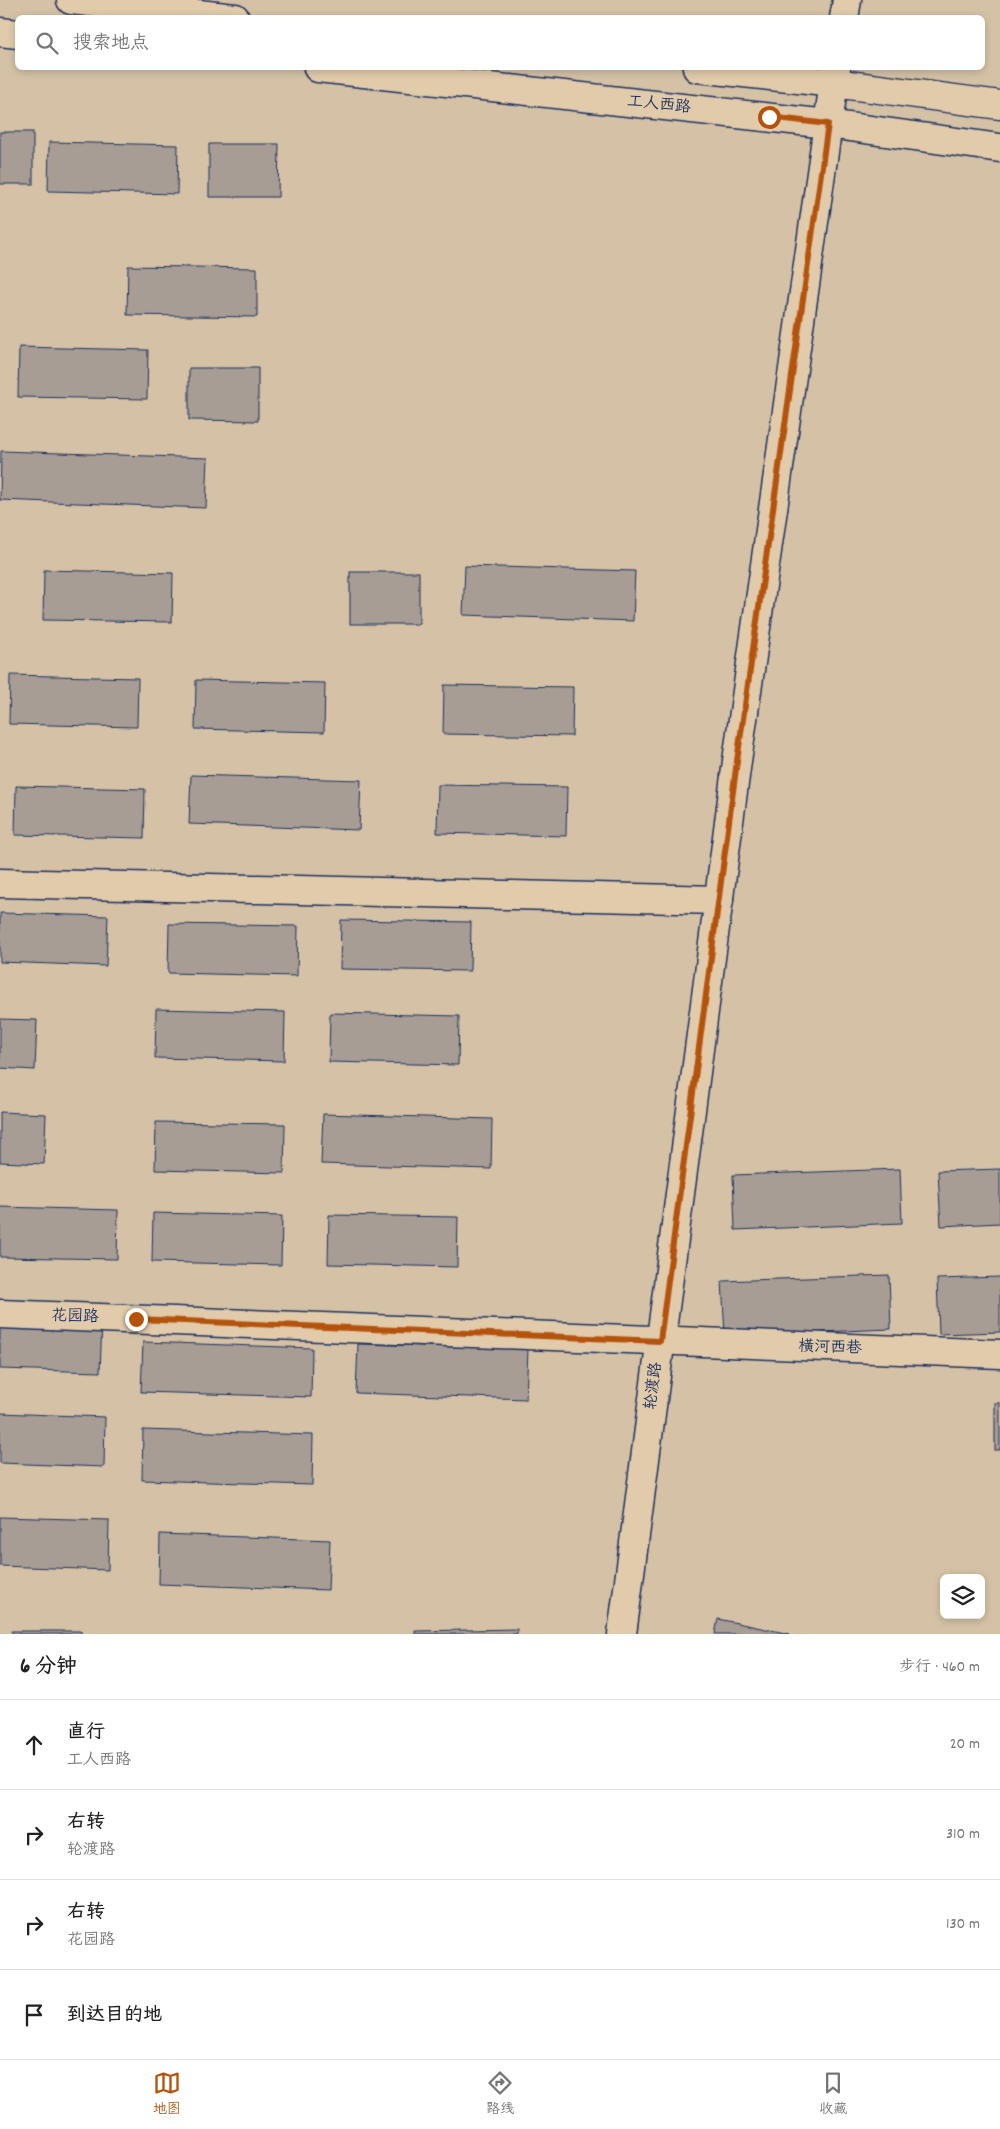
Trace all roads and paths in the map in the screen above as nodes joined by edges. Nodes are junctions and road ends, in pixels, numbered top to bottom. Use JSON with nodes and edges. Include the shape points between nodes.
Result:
{"nodes":[{"id":1,"x":71,"y":0,"type":"edge"},
{"id":2,"x":847,"y":0,"type":"edge"},
{"id":3,"x":208,"y":15,"type":"edge"},
{"id":4,"x":844,"y":15,"type":"edge"},
{"id":5,"x":0,"y":32,"type":"edge"},
{"id":6,"x":15,"y":34,"type":"edge"},
{"id":7,"x":336,"y":70,"type":"edge"},
{"id":8,"x":736,"y":70,"type":"edge"},
{"id":9,"x":835,"y":75,"type":"edge"},
{"id":10,"x":1000,"y":105,"type":"edge"},
{"id":11,"x":828,"y":124,"type":"junction"},
{"id":12,"x":1000,"y":148,"type":"edge"},
{"id":13,"x":0,"y":883,"type":"edge"},
{"id":14,"x":719,"y":900,"type":"junction"},
{"id":15,"x":0,"y":1314,"type":"edge"},
{"id":16,"x":660,"y":1341,"type":"junction"},
{"id":17,"x":1000,"y":1354,"type":"edge"},
{"id":18,"x":622,"y":1634,"type":"edge"}],
"edges":[{"from":1,"to":3,"type":"main road"},
{"from":2,"to":4,"type":"main road"},
{"from":5,"to":6,"type":"main road"},
{"from":7,"to":11,"type":"main road","name":"工人西路"},
{"from":8,"to":9,"type":"main road"},
{"from":9,"to":10,"type":"main road"},
{"from":9,"to":11,"type":"main road","name":"轮渡路"},
{"from":11,"to":12,"type":"main road","name":"工人西路"},
{"from":11,"to":14,"type":"main road","name":"轮渡路"},
{"from":13,"to":14,"type":"main road"},
{"from":14,"to":16,"type":"main road","name":"轮渡路"},
{"from":15,"to":16,"type":"main road","name":"花园路"},
{"from":16,"to":17,"type":"main road","name":"横河西巷"},
{"from":16,"to":18,"type":"main road","name":"轮渡路"}]}
